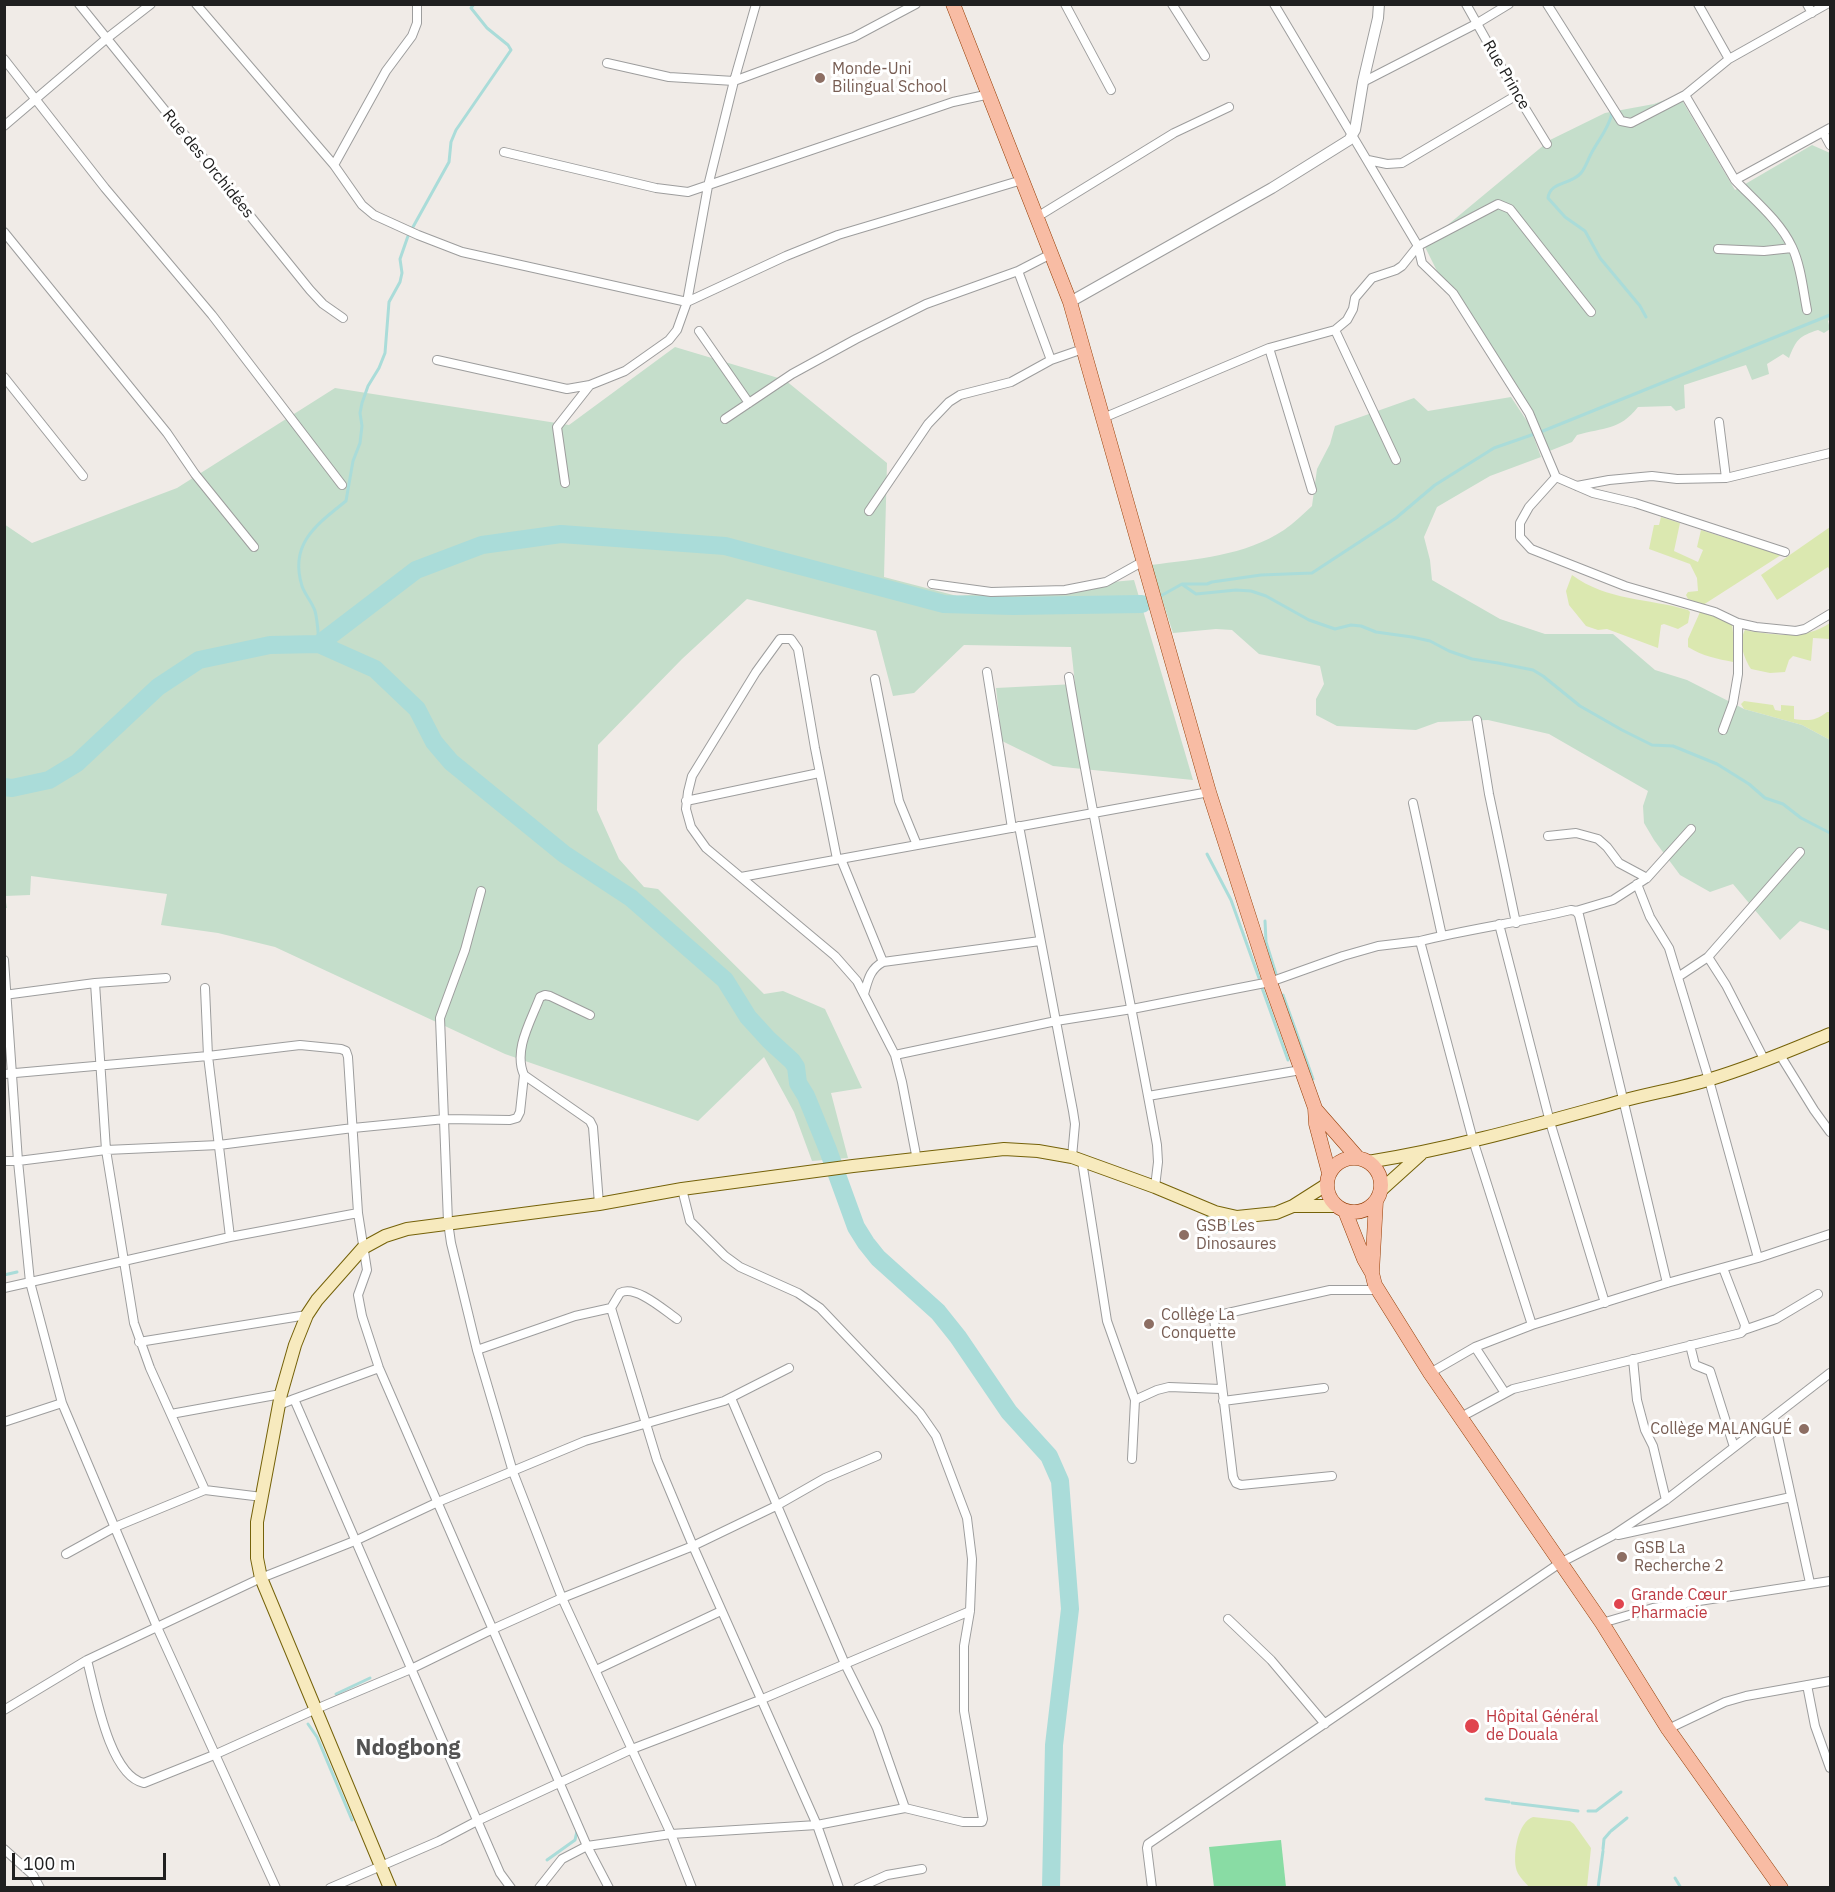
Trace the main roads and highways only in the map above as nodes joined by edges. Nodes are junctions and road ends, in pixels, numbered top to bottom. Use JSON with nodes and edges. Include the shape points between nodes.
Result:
{"nodes":[{"id":1,"x":953,"y":4,"type":"edge"},
{"id":2,"x":1830,"y":1034,"type":"edge"},
{"id":3,"x":1315,"y":1108,"type":"junction"},
{"id":4,"x":1422,"y":1153,"type":"junction"},
{"id":5,"x":1363,"y":1160,"type":"junction"},
{"id":6,"x":1328,"y":1179,"type":"junction"},
{"id":7,"x":1378,"y":1196,"type":"junction"},
{"id":8,"x":1293,"y":1206,"type":"junction"},
{"id":9,"x":1341,"y":1208,"type":"junction"},
{"id":10,"x":1372,"y":1273,"type":"junction"},
{"id":11,"x":390,"y":1887,"type":"edge"},
{"id":12,"x":1781,"y":1887,"type":"edge"}],
"edges":[{"from":1,"to":3,"type":"main road","via":[[1070,302],[1209,792]]},
{"from":2,"to":4,"type":"main road","via":[[1709,1080]]},
{"from":3,"to":5,"type":"main road"},
{"from":3,"to":6,"type":"main road"},
{"from":4,"to":5,"type":"main road"},
{"from":4,"to":7,"type":"main road"},
{"from":5,"to":6,"type":"main road","via":[[1346,1159],[1336,1164]]},
{"from":5,"to":7,"type":"main road","via":[[1381,1180]]},
{"from":6,"to":8,"type":"main road"},
{"from":6,"to":9,"type":"main road","via":[[1329,1196]]},
{"from":7,"to":9,"type":"main road","via":[[1367,1208],[1356,1212]]},
{"from":7,"to":10,"type":"main road"},
{"from":8,"to":9,"type":"main road"},
{"from":8,"to":11,"type":"main road","via":[[1266,1215],[1237,1217],[1077,1159],[1021,1149],[853,1166],[448,1222],[407,1229],[363,1248],[317,1300],[295,1345],[280,1400],[256,1540],[261,1578]]},
{"from":9,"to":10,"type":"main road"},
{"from":10,"to":12,"type":"main road","via":[[1378,1290],[1431,1373],[1602,1623],[1668,1729]]}]}
